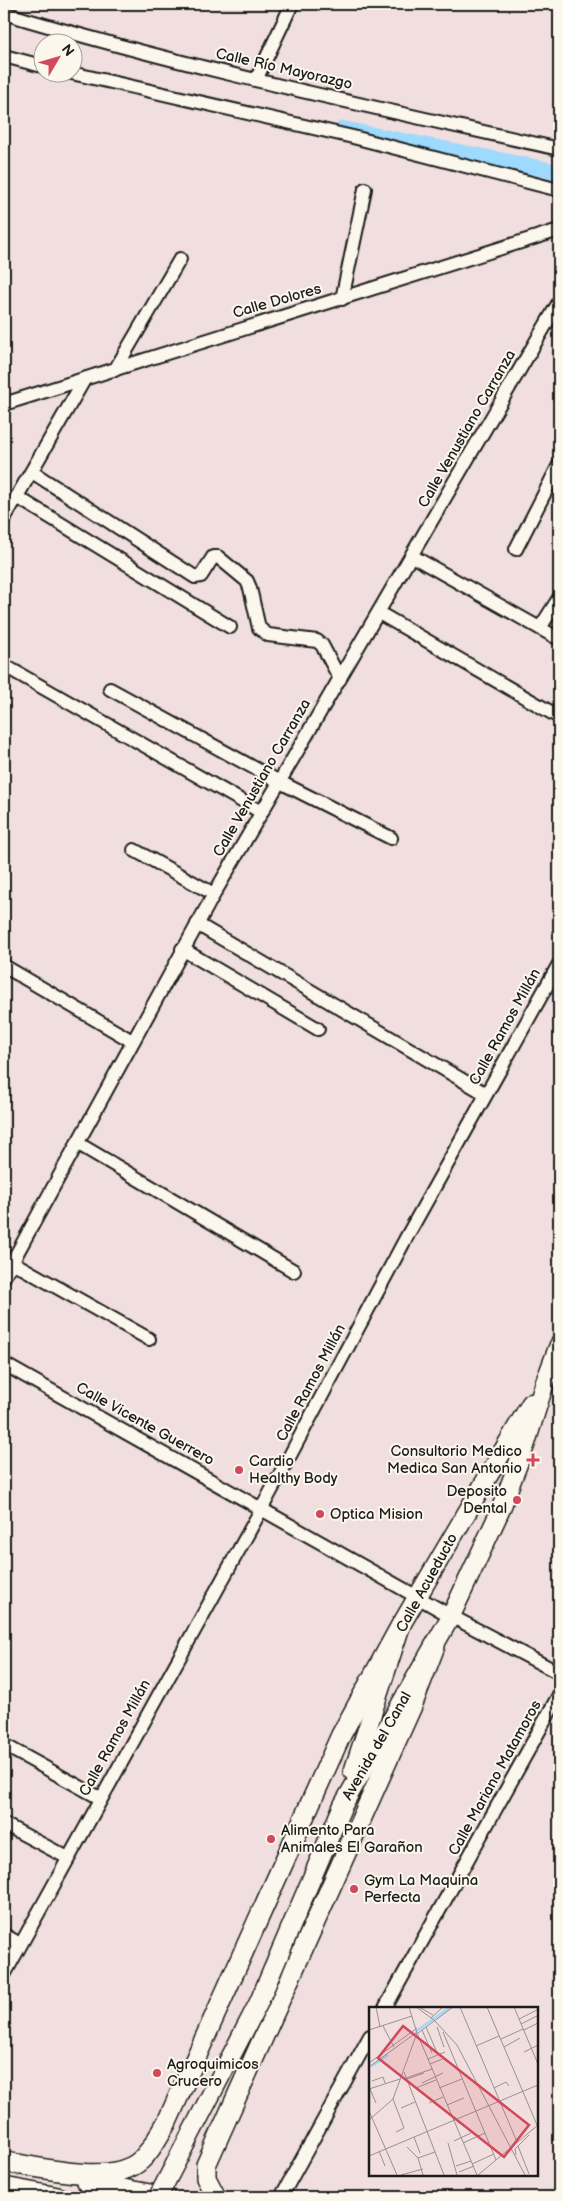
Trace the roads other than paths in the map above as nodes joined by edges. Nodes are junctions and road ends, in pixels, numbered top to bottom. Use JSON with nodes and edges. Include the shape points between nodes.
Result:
{"nodes":[{"id":1,"x":292,"y":4,"type":"edge"},
{"id":2,"x":4,"y":13,"type":"edge"},
{"id":3,"x":4,"y":56,"type":"edge"},
{"id":4,"x":32,"y":63,"type":"edge"},
{"id":5,"x":82,"y":75,"type":"edge"},
{"id":6,"x":256,"y":80,"type":"junction"},
{"id":7,"x":559,"y":149,"type":"edge"},
{"id":8,"x":365,"y":189,"type":"dead end"},
{"id":9,"x":559,"y":190,"type":"edge"},
{"id":10,"x":559,"y":230,"type":"edge"},
{"id":11,"x":180,"y":259,"type":"dead end"},
{"id":12,"x":342,"y":299,"type":"junction"},
{"id":13,"x":559,"y":302,"type":"edge"},
{"id":14,"x":115,"y":370,"type":"junction"},
{"id":15,"x":84,"y":380,"type":"junction"},
{"id":16,"x":4,"y":404,"type":"edge"},
{"id":17,"x":559,"y":465,"type":"edge"},
{"id":18,"x":32,"y":472,"type":"junction"},
{"id":19,"x":18,"y":497,"type":"junction"},
{"id":20,"x":4,"y":520,"type":"edge"},
{"id":21,"x":516,"y":548,"type":"dead end"},
{"id":22,"x":412,"y":556,"type":"junction"},
{"id":23,"x":559,"y":598,"type":"edge"},
{"id":24,"x":380,"y":613,"type":"junction"},
{"id":25,"x":230,"y":627,"type":"dead end"},
{"id":26,"x":540,"y":628,"type":"junction"},
{"id":27,"x":559,"y":639,"type":"edge"},
{"id":28,"x":5,"y":666,"type":"edge"},
{"id":29,"x":340,"y":679,"type":"junction"},
{"id":30,"x":110,"y":689,"type":"dead end"},
{"id":31,"x":559,"y":717,"type":"edge"},
{"id":32,"x":278,"y":781,"type":"junction"},
{"id":33,"x":261,"y":812,"type":"junction"},
{"id":34,"x":390,"y":838,"type":"dead end"},
{"id":35,"x":134,"y":850,"type":"dead end"},
{"id":36,"x":214,"y":894,"type":"junction"},
{"id":37,"x":198,"y":924,"type":"junction"},
{"id":38,"x":182,"y":949,"type":"junction"},
{"id":39,"x":559,"y":964,"type":"edge"},
{"id":40,"x":4,"y":966,"type":"edge"},
{"id":41,"x":318,"y":1029,"type":"dead end"},
{"id":42,"x":132,"y":1041,"type":"junction"},
{"id":43,"x":486,"y":1094,"type":"junction"},
{"id":44,"x":77,"y":1142,"type":"junction"},
{"id":45,"x":12,"y":1262,"type":"junction"},
{"id":46,"x":294,"y":1271,"type":"dead end"},
{"id":47,"x":4,"y":1277,"type":"edge"},
{"id":48,"x":149,"y":1339,"type":"dead end"},
{"id":49,"x":559,"y":1345,"type":"edge"},
{"id":50,"x":4,"y":1364,"type":"edge"},
{"id":51,"x":545,"y":1382,"type":"junction"},
{"id":52,"x":262,"y":1508,"type":"junction"},
{"id":53,"x":418,"y":1596,"type":"junction"},
{"id":54,"x":451,"y":1616,"type":"junction"},
{"id":55,"x":401,"y":1625,"type":"junction"},
{"id":56,"x":435,"y":1646,"type":"junction"},
{"id":57,"x":559,"y":1673,"type":"edge"},
{"id":58,"x":559,"y":1695,"type":"edge"},
{"id":59,"x":4,"y":1745,"type":"edge"},
{"id":60,"x":100,"y":1798,"type":"junction"},
{"id":61,"x":344,"y":1803,"type":"junction"},
{"id":62,"x":4,"y":1824,"type":"edge"},
{"id":63,"x":68,"y":1858,"type":"junction"},
{"id":64,"x":4,"y":1936,"type":"edge"},
{"id":65,"x":20,"y":1944,"type":"junction"},
{"id":66,"x":5,"y":1970,"type":"edge"},
{"id":67,"x":387,"y":2007,"type":"edge"},
{"id":68,"x":369,"y":2038,"type":"edge"},
{"id":69,"x":4,"y":2163,"type":"edge"},
{"id":70,"x":4,"y":2186,"type":"edge"},
{"id":71,"x":50,"y":2196,"type":"edge"},
{"id":72,"x":158,"y":2197,"type":"edge"},
{"id":73,"x":166,"y":2197,"type":"edge"},
{"id":74,"x":216,"y":2197,"type":"edge"},
{"id":75,"x":281,"y":2197,"type":"edge"}],
"edges":[{"from":1,"to":6,"type":"street"},
{"from":2,"to":6,"type":"street","name":"Calle Río Mayorazgo"},
{"from":3,"to":4,"type":"street"},
{"from":5,"to":9,"type":"street","via":[[353,137]]},
{"from":6,"to":7,"type":"street","name":"Calle Río Mayorazgo"},
{"from":8,"to":12,"type":"street"},
{"from":10,"to":12,"type":"street","name":"Calle Dolores"},
{"from":11,"to":14,"type":"street"},
{"from":12,"to":14,"type":"street","name":"Calle Dolores"},
{"from":13,"to":22,"type":"street","name":"Calle Venustiano Carranza"},
{"from":14,"to":15,"type":"street","name":"Calle Dolores"},
{"from":15,"to":16,"type":"street","name":"Calle Dolores"},
{"from":15,"to":18,"type":"street"},
{"from":17,"to":21,"type":"street"},
{"from":18,"to":19,"type":"street"},
{"from":18,"to":29,"type":"street","via":[[195,577],[201,576],[213,557],[218,557],[247,581],[259,628],[268,635],[317,641]]},
{"from":19,"to":20,"type":"street"},
{"from":19,"to":25,"type":"street"},
{"from":22,"to":24,"type":"street","name":"Calle Venustiano Carranza"},
{"from":22,"to":26,"type":"street"},
{"from":23,"to":26,"type":"street"},
{"from":24,"to":29,"type":"street","name":"Calle Venustiano Carranza"},
{"from":24,"to":31,"type":"street"},
{"from":26,"to":27,"type":"street"},
{"from":28,"to":33,"type":"street"},
{"from":29,"to":32,"type":"street","name":"Calle Venustiano Carranza"},
{"from":30,"to":32,"type":"street"},
{"from":32,"to":33,"type":"street","name":"Calle Venustiano Carranza"},
{"from":32,"to":34,"type":"street"},
{"from":33,"to":36,"type":"street","name":"Calle Venustiano Carranza"},
{"from":35,"to":36,"type":"street"},
{"from":36,"to":37,"type":"street","name":"Calle Venustiano Carranza"},
{"from":37,"to":38,"type":"street","name":"Calle Venustiano Carranza"},
{"from":37,"to":43,"type":"street"},
{"from":38,"to":41,"type":"street"},
{"from":38,"to":42,"type":"street","name":"Calle Venustiano Carranza"},
{"from":39,"to":43,"type":"street","name":"Calle Ramos Millán"},
{"from":40,"to":42,"type":"street"},
{"from":42,"to":44,"type":"street","name":"Calle Venustiano Carranza"},
{"from":43,"to":52,"type":"street","name":"Calle Ramos Millán"},
{"from":44,"to":45,"type":"street","name":"Calle Venustiano Carranza"},
{"from":44,"to":46,"type":"street"},
{"from":45,"to":47,"type":"street","name":"Calle Venustiano Carranza"},
{"from":45,"to":48,"type":"street"},
{"from":49,"to":51,"type":"main road","name":"Avenida del Canal"},
{"from":50,"to":52,"type":"street","name":"Calle Vicente Guerrero"},
{"from":51,"to":53,"type":"main road","name":"Calle Acueducto"},
{"from":51,"to":54,"type":"main road","name":"Avenida del Canal","via":[[500,1512]]},
{"from":52,"to":53,"type":"street","name":"Calle Vicente Guerrero"},
{"from":52,"to":60,"type":"street","name":"Calle Ramos Millán"},
{"from":53,"to":54,"type":"street","name":"Calle Vicente Guerrero"},
{"from":53,"to":55,"type":"main road","name":"Calle Acueducto"},
{"from":54,"to":56,"type":"main road","name":"Avenida del Canal"},
{"from":54,"to":57,"type":"street","name":"Calle Vicente Guerrero"},
{"from":55,"to":61,"type":"main road","name":"Calle Acueducto"},
{"from":55,"to":69,"type":"main road","via":[[341,1735],[167,2122],[150,2151],[130,2167],[101,2175]]},
{"from":56,"to":61,"type":"main road","name":"Avenida del Canal"},
{"from":56,"to":74,"type":"main road","via":[[412,1706],[206,2165],[206,2178]]},
{"from":58,"to":67,"type":"street","name":"Calle Mariano Matamoros"},
{"from":59,"to":60,"type":"street"},
{"from":60,"to":63,"type":"street","name":"Calle Ramos Millán"},
{"from":61,"to":72,"type":"main road","name":"Avenida del Canal","bridge":true,"via":[[258,2004]]},
{"from":62,"to":63,"type":"street"},
{"from":63,"to":65,"type":"street","name":"Calle Ramos Millán"},
{"from":64,"to":65,"type":"street"},
{"from":65,"to":66,"type":"street","name":"Calle Ramos Millán"},
{"from":68,"to":75,"type":"street"},
{"from":69,"to":73,"type":"main road"},
{"from":70,"to":71,"type":"main road"}]}
